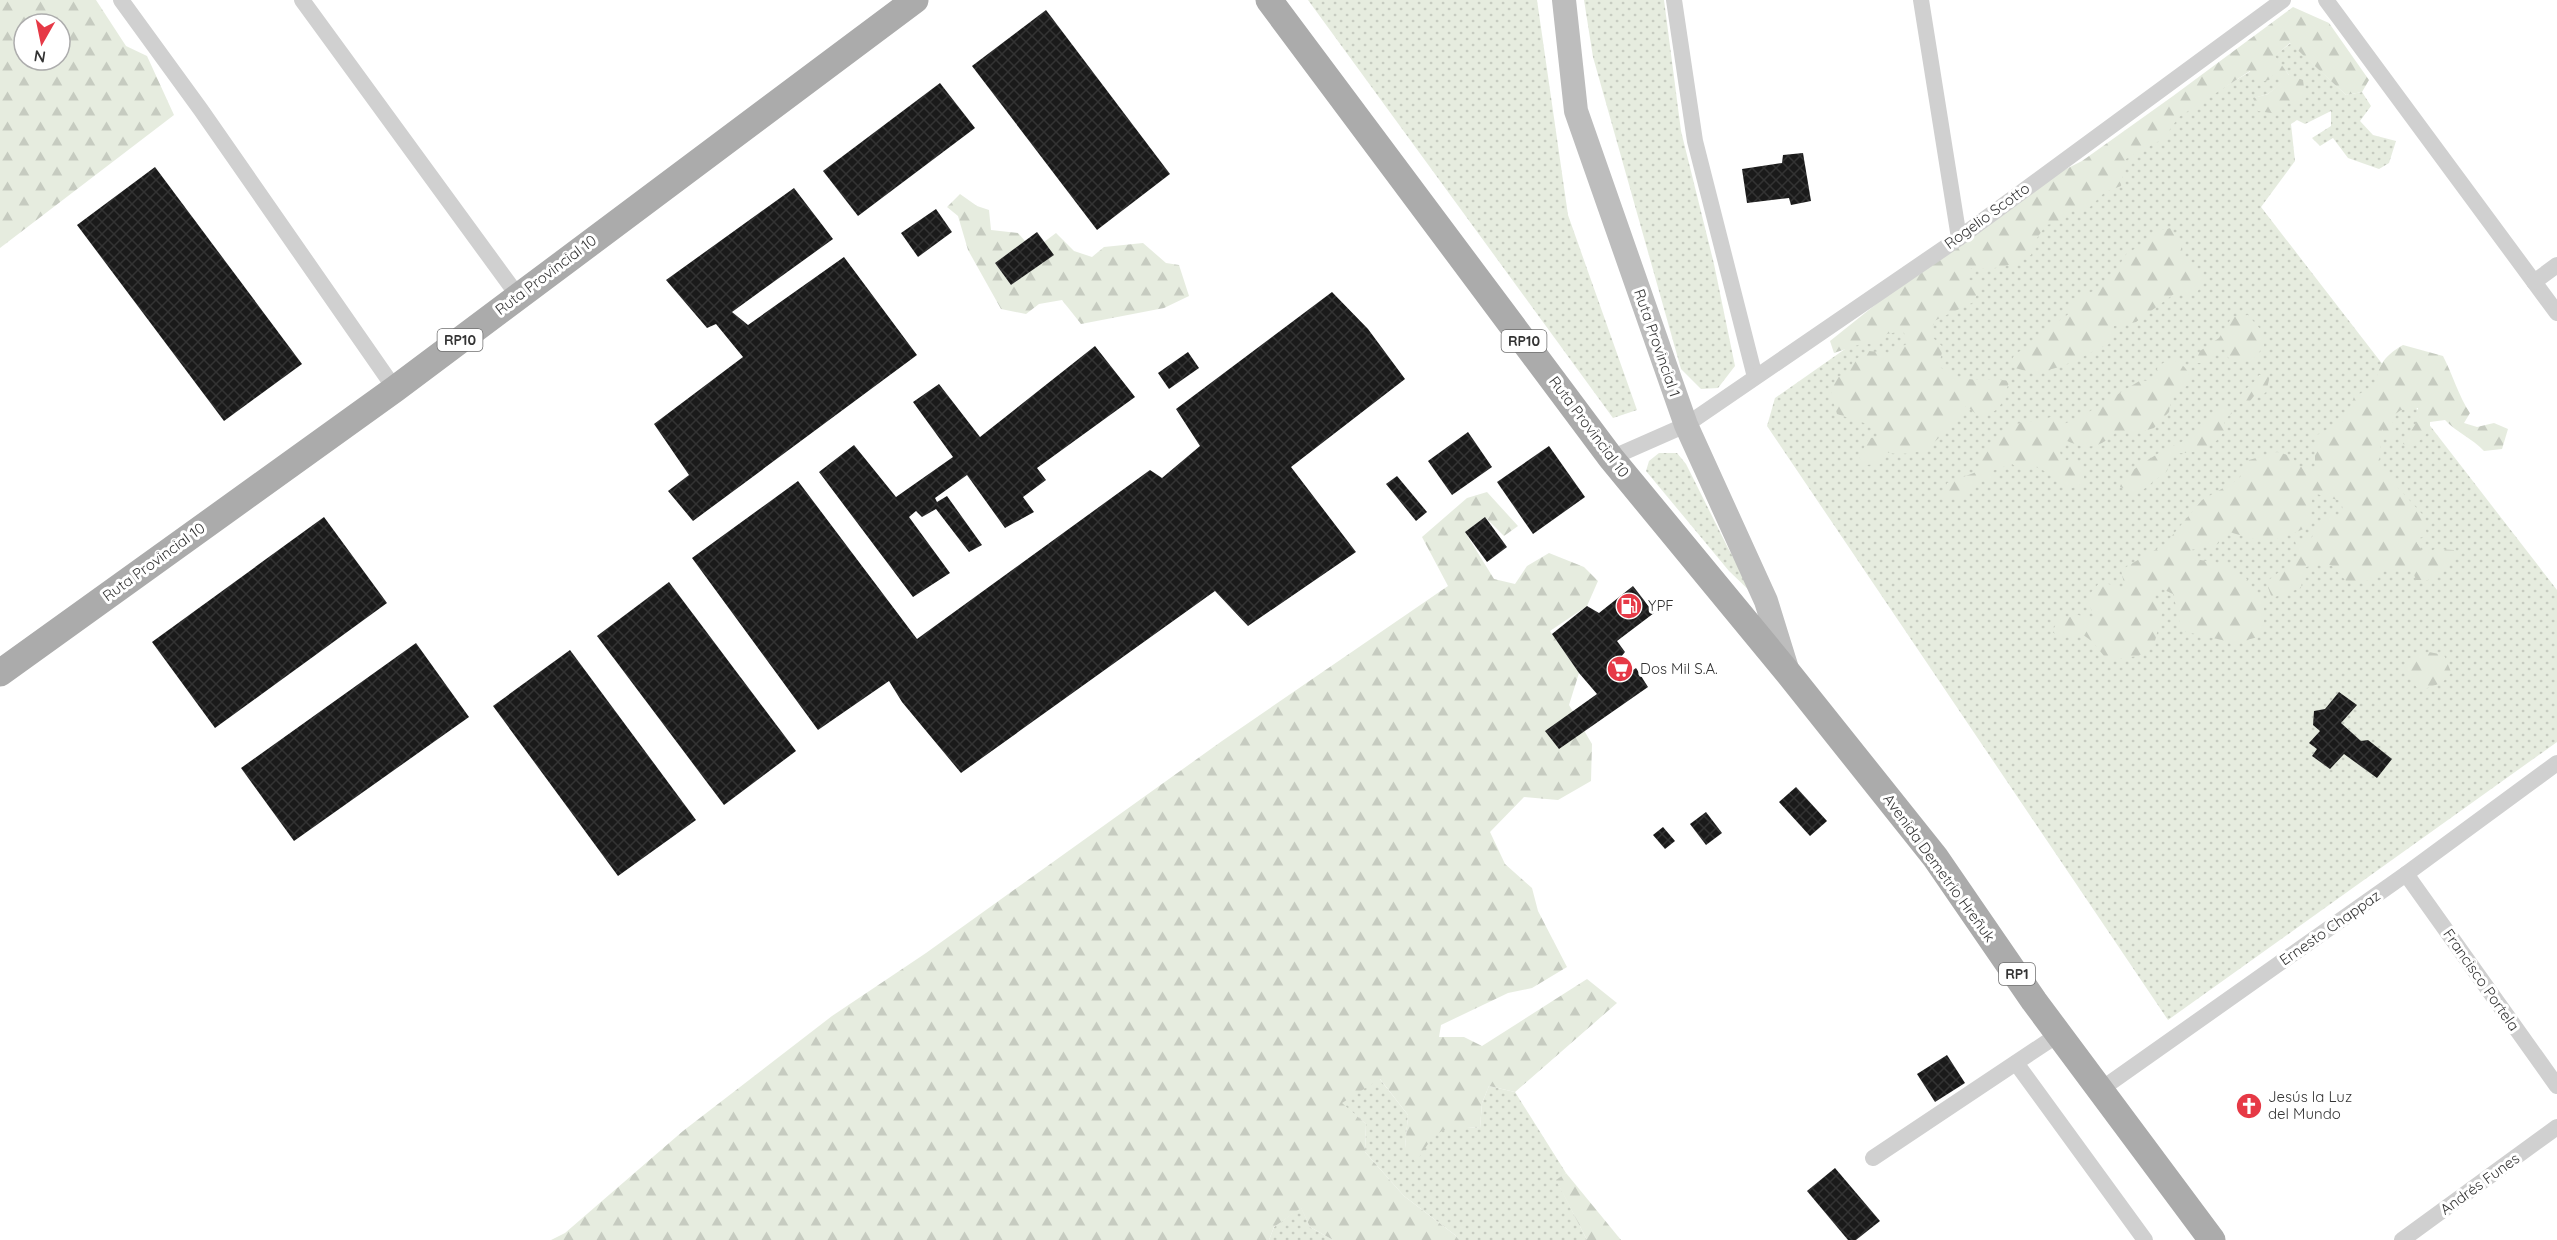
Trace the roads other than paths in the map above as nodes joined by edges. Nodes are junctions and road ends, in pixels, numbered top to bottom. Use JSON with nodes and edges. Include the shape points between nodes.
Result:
{"nodes":[{"id":1,"x":121,"y":0,"type":"edge"},
{"id":2,"x":302,"y":0,"type":"edge"},
{"id":3,"x":915,"y":0,"type":"edge"},
{"id":4,"x":1269,"y":0,"type":"edge"},
{"id":5,"x":1564,"y":0,"type":"edge"},
{"id":6,"x":1674,"y":0,"type":"edge"},
{"id":7,"x":1921,"y":0,"type":"edge"},
{"id":8,"x":2283,"y":0,"type":"edge"},
{"id":9,"x":2326,"y":0,"type":"edge"},
{"id":10,"x":1959,"y":238,"type":"junction"},
{"id":11,"x":2557,"y":265,"type":"edge"},
{"id":12,"x":2534,"y":282,"type":"junction"},
{"id":13,"x":518,"y":296,"type":"junction"},
{"id":14,"x":2557,"y":312,"type":"edge"},
{"id":15,"x":1755,"y":377,"type":"junction"},
{"id":16,"x":395,"y":389,"type":"junction"},
{"id":17,"x":1686,"y":425,"type":"junction"},
{"id":18,"x":1611,"y":458,"type":"junction"},
{"id":19,"x":0,"y":673,"type":"edge"},
{"id":20,"x":1789,"y":674,"type":"junction"},
{"id":21,"x":2557,"y":763,"type":"edge"},
{"id":22,"x":2406,"y":874,"type":"junction"},
{"id":23,"x":2059,"y":1034,"type":"junction"},
{"id":24,"x":2016,"y":1063,"type":"junction"},
{"id":25,"x":2557,"y":1086,"type":"edge"},
{"id":26,"x":2100,"y":1090,"type":"junction"},
{"id":27,"x":2557,"y":1127,"type":"edge"},
{"id":28,"x":1874,"y":1158,"type":"dead end"},
{"id":29,"x":2145,"y":1240,"type":"edge"},
{"id":30,"x":2212,"y":1240,"type":"edge"},
{"id":31,"x":2402,"y":1240,"type":"edge"}],
"edges":[{"from":1,"to":16,"type":"street"},
{"from":2,"to":13,"type":"street"},
{"from":3,"to":13,"type":"main road","name":"Ruta Provincial 10","number":"RP10"},
{"from":4,"to":18,"type":"main road","name":"Ruta Provincial 10","number":"RP10"},
{"from":5,"to":17,"type":"main road","name":"Ruta Provincial 1","number":"RP1","via":[[1576,111]]},
{"from":6,"to":15,"type":"street","via":[[1695,141]]},
{"from":7,"to":10,"type":"street"},
{"from":8,"to":10,"type":"street","name":"Rogelio Scotto"},
{"from":9,"to":12,"type":"street"},
{"from":10,"to":15,"type":"street","name":"Rogelio Scotto"},
{"from":11,"to":12,"type":"street"},
{"from":12,"to":14,"type":"street"},
{"from":13,"to":16,"type":"main road","name":"Ruta Provincial 10","number":"RP10"},
{"from":15,"to":17,"type":"street","name":"Rogelio Scotto"},
{"from":16,"to":19,"type":"main road","name":"Ruta Provincial 10","number":"RP10"},
{"from":17,"to":18,"type":"street","name":"Rogelio Scotto"},
{"from":17,"to":20,"type":"main road","name":"Ruta Provincial 1","number":"RP1","via":[[1766,601]]},
{"from":18,"to":20,"type":"main road","name":"Ruta Provincial 10","number":"RP10"},
{"from":20,"to":23,"type":"main road","name":"Avenida Demetrio Hreñuk","number":"RP1","via":[[1935,857]]},
{"from":21,"to":22,"type":"street","name":"Ernesto Chappaz"},
{"from":22,"to":25,"type":"street","name":"Francisco Portela"},
{"from":22,"to":26,"type":"street","name":"Ernesto Chappaz"},
{"from":23,"to":24,"type":"street"},
{"from":23,"to":26,"type":"main road","name":"Avenida Demetrio Hreñuk","number":"RP1"},
{"from":24,"to":28,"type":"street"},
{"from":24,"to":29,"type":"street"},
{"from":26,"to":30,"type":"main road","name":"Avenida Demetrio Hreñuk","number":"RP1"},
{"from":27,"to":31,"type":"street","name":"Andrés Funes"}]}
